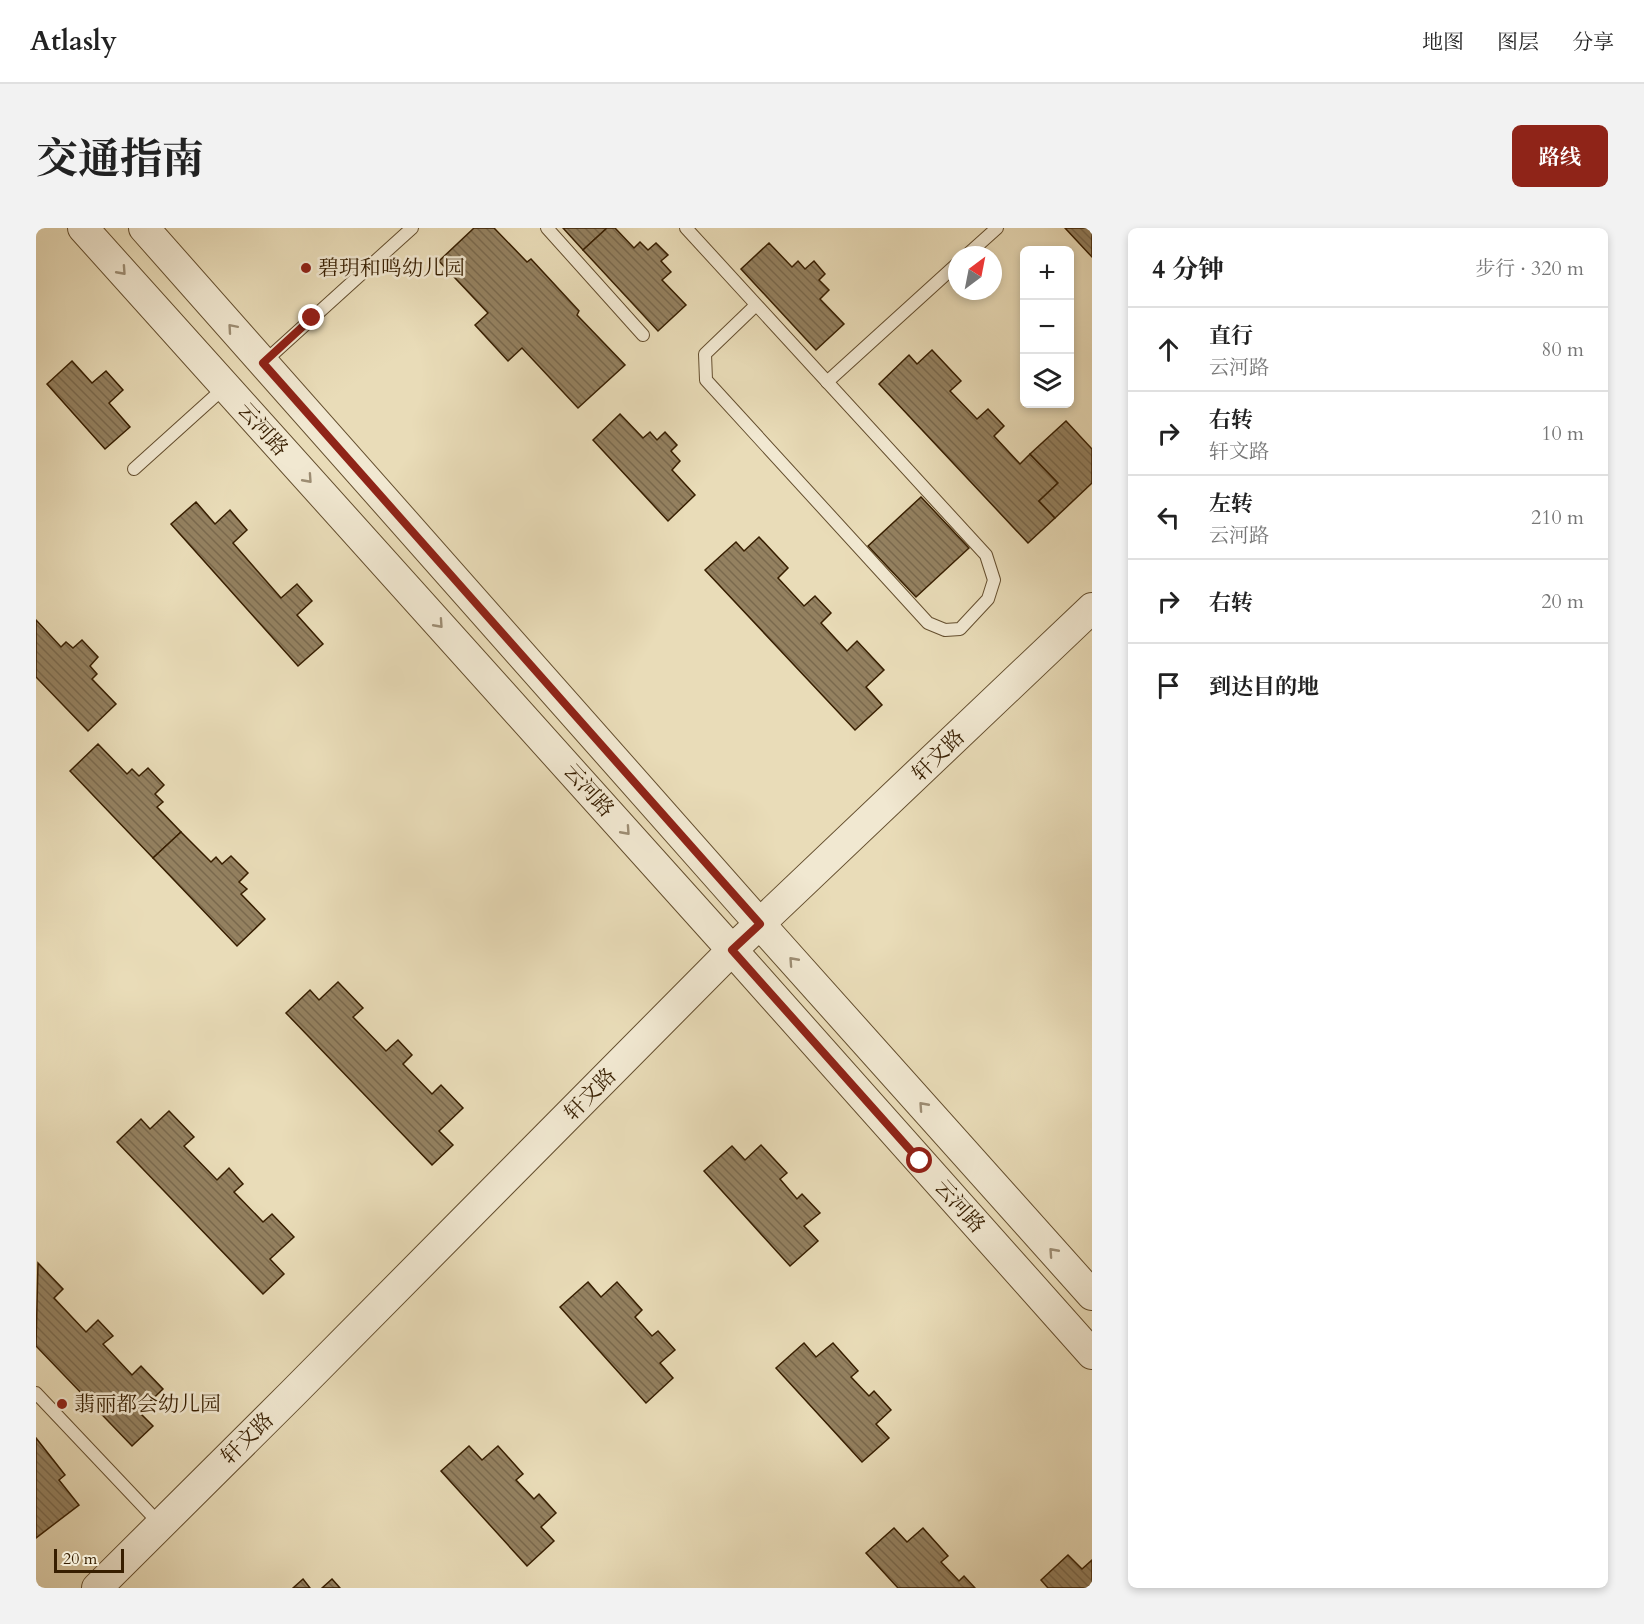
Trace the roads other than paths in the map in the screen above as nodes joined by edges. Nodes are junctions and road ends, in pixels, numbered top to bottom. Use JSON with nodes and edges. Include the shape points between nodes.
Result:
{"nodes":[{"id":1,"x":83,"y":228,"type":"edge"},
{"id":2,"x":144,"y":228,"type":"edge"},
{"id":3,"x":411,"y":228,"type":"edge"},
{"id":4,"x":547,"y":228,"type":"edge"},
{"id":5,"x":686,"y":228,"type":"edge"},
{"id":6,"x":997,"y":228,"type":"edge"},
{"id":7,"x":978,"y":246,"type":"edge"},
{"id":8,"x":948,"y":272,"type":"edge"},
{"id":9,"x":756,"y":305,"type":"junction"},
{"id":10,"x":644,"y":335,"type":"dead end"},
{"id":11,"x":263,"y":363,"type":"junction"},
{"id":12,"x":827,"y":382,"type":"junction"},
{"id":13,"x":225,"y":387,"type":"junction"},
{"id":14,"x":134,"y":469,"type":"dead end"},
{"id":15,"x":1092,"y":608,"type":"edge"},
{"id":16,"x":760,"y":924,"type":"junction"},
{"id":17,"x":732,"y":950,"type":"junction"},
{"id":18,"x":1092,"y":1295,"type":"edge"},
{"id":19,"x":1092,"y":1354,"type":"edge"},
{"id":20,"x":36,"y":1393,"type":"edge"},
{"id":21,"x":160,"y":1524,"type":"junction"},
{"id":22,"x":97,"y":1588,"type":"edge"}],
"edges":[{"from":1,"to":13,"type":"street","name":"云河路","one_way":true},
{"from":11,"to":2,"type":"street","name":"云河路","one_way":true},
{"from":3,"to":11,"type":"lane"},
{"from":4,"to":10,"type":"lane"},
{"from":5,"to":9,"type":"lane"},
{"from":6,"to":7,"type":"lane"},
{"from":8,"to":12,"type":"lane"},
{"from":9,"to":12,"type":"lane"},
{"from":9,"to":12,"type":"lane","via":[[705,354],[706,380],[928,623],[945,630],[960,629],[988,599],[994,580],[986,555]]},
{"from":11,"to":16,"type":"street","name":"云河路"},
{"from":13,"to":14,"type":"lane"},
{"from":13,"to":17,"type":"street","name":"云河路","one_way":true},
{"from":15,"to":16,"type":"street","name":"轩文路"},
{"from":16,"to":17,"type":"street","name":"轩文路"},
{"from":18,"to":16,"type":"street","name":"云河路","one_way":true},
{"from":17,"to":19,"type":"street","name":"云河路"},
{"from":17,"to":21,"type":"street","name":"轩文路"},
{"from":20,"to":21,"type":"lane"},
{"from":21,"to":22,"type":"street","name":"轩文路"}]}
